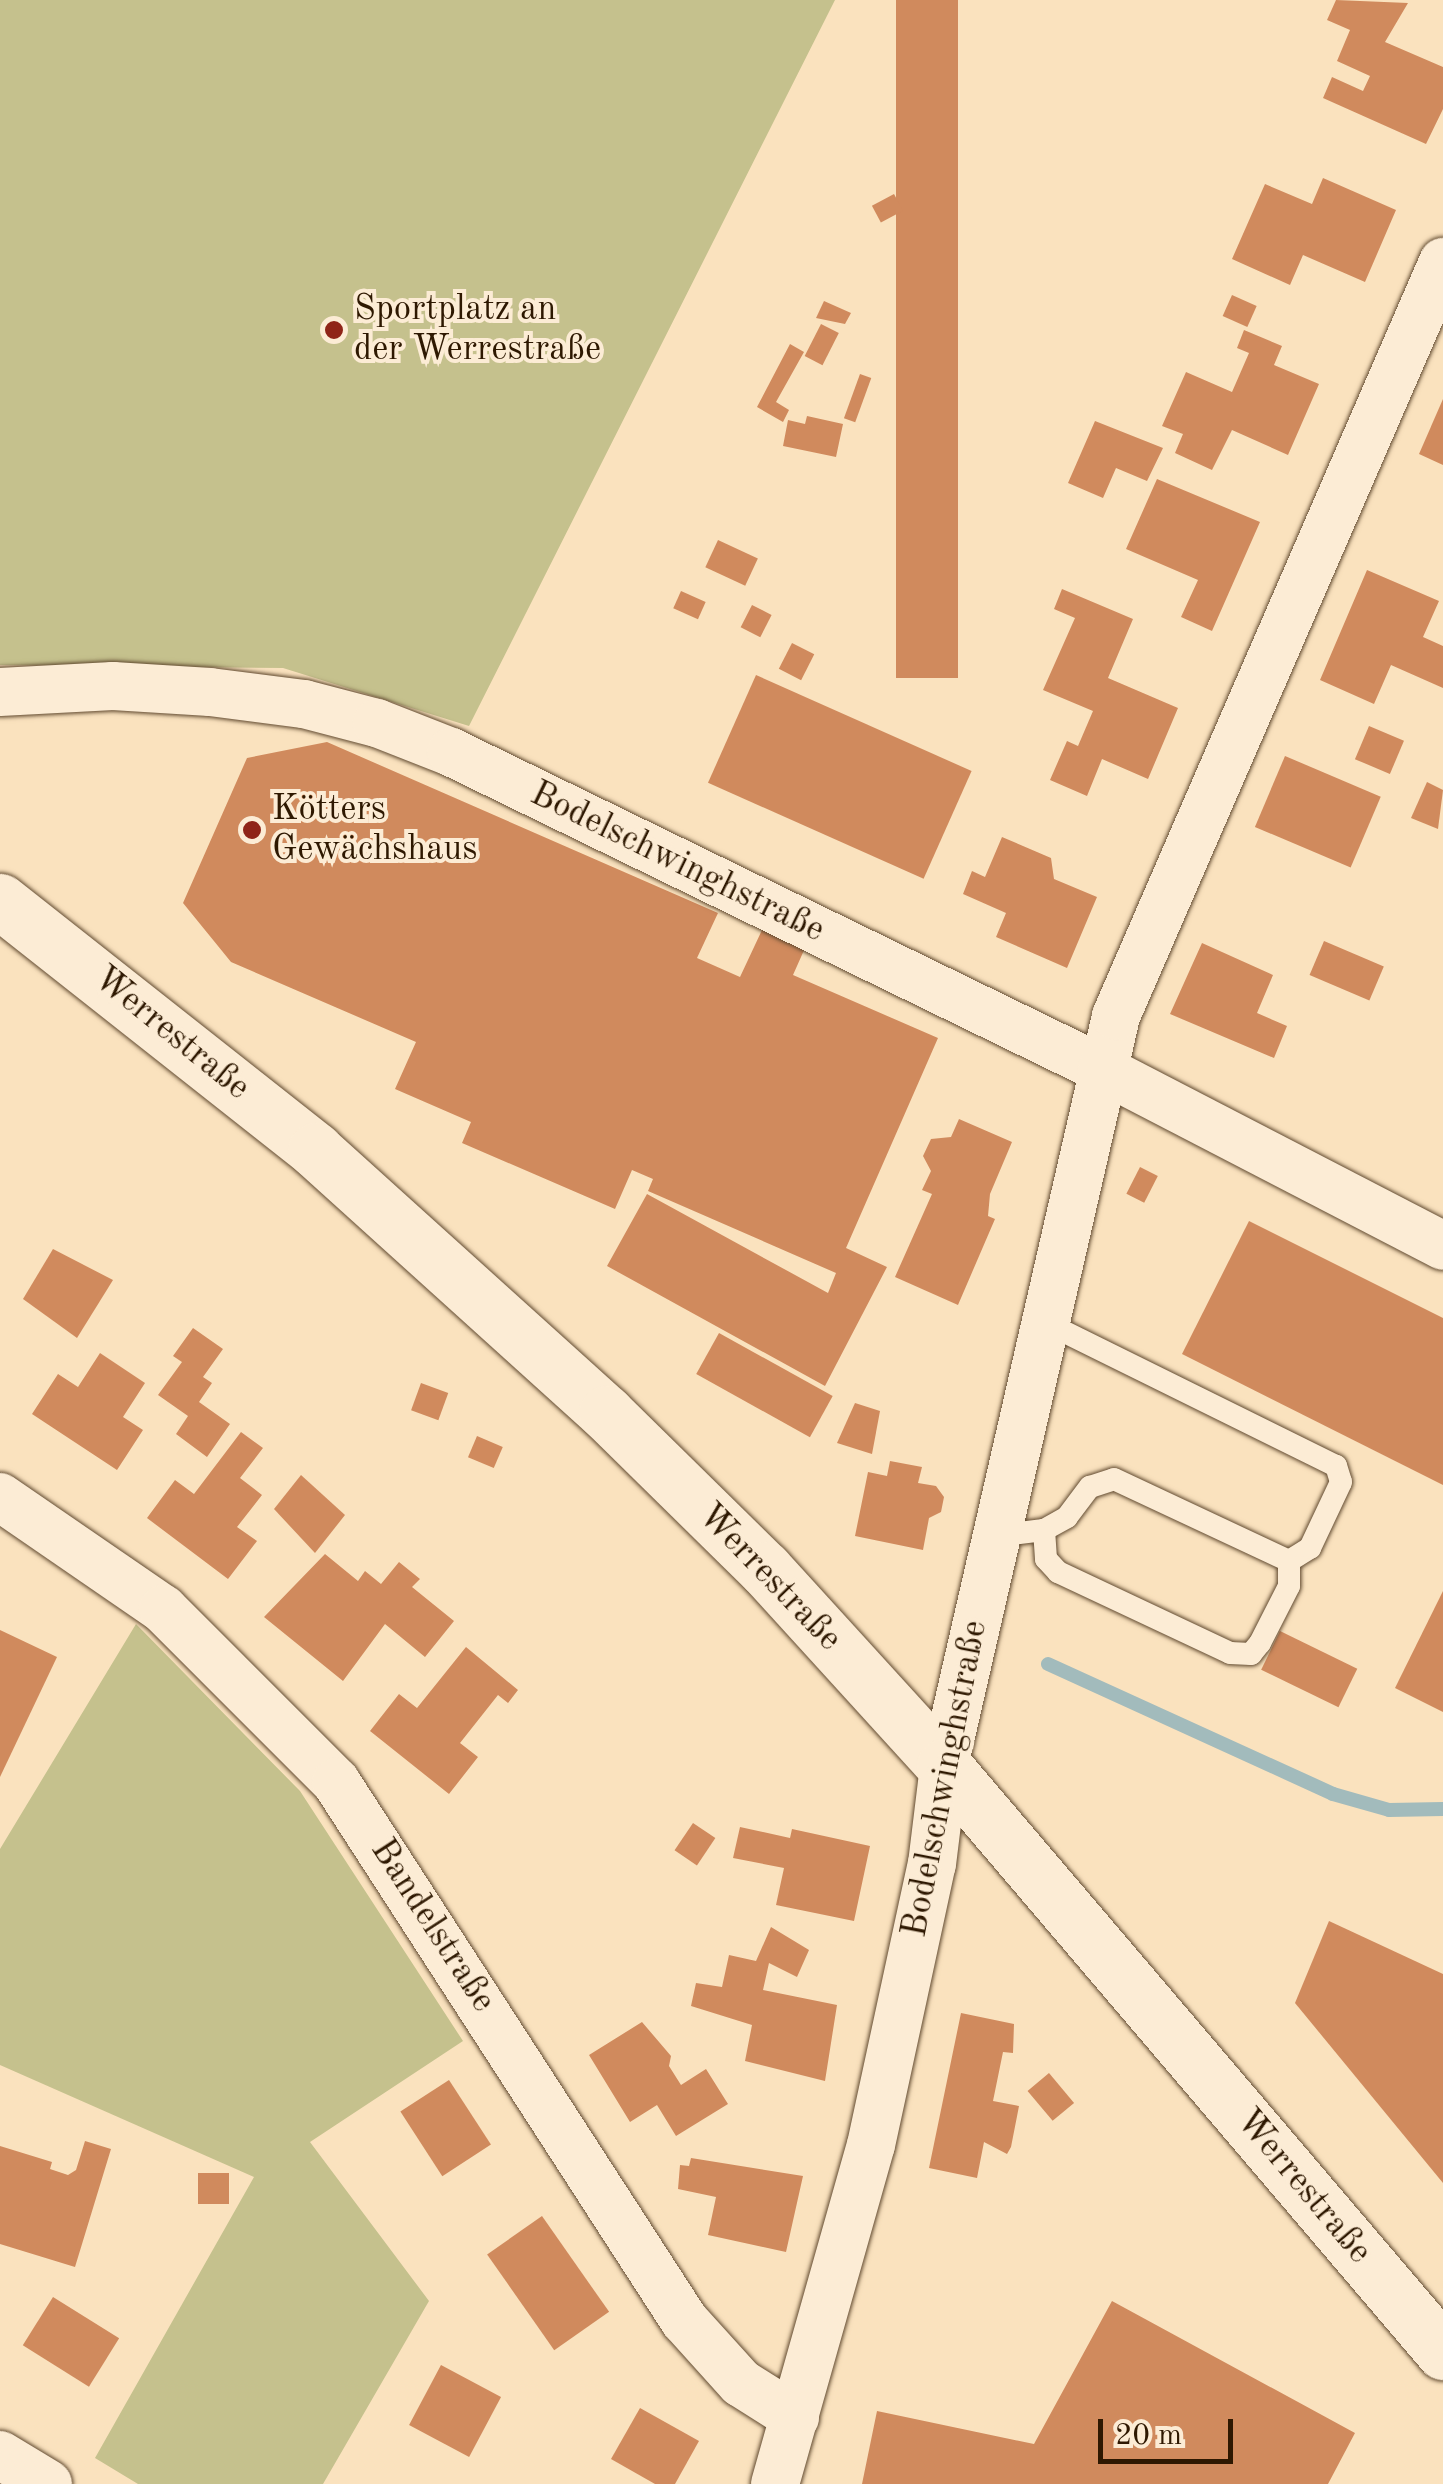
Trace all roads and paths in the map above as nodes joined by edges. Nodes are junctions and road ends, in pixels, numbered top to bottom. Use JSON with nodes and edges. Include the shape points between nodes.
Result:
{"nodes":[{"id":1,"x":1443,"y":262,"type":"edge"},
{"id":2,"x":0,"y":692,"type":"edge"},
{"id":3,"x":0,"y":901,"type":"edge"},
{"id":4,"x":1102,"y":1069,"type":"junction"},
{"id":5,"x":1443,"y":1246,"type":"edge"},
{"id":6,"x":1044,"y":1322,"type":"junction"},
{"id":7,"x":0,"y":1497,"type":"edge"},
{"id":8,"x":1044,"y":1530,"type":"junction"},
{"id":9,"x":995,"y":1536,"type":"junction"},
{"id":10,"x":1289,"y":1561,"type":"junction"},
{"id":11,"x":944,"y":1766,"type":"junction"},
{"id":12,"x":1443,"y":2352,"type":"edge"},
{"id":13,"x":794,"y":2417,"type":"junction"},
{"id":14,"x":0,"y":2454,"type":"edge"},
{"id":15,"x":48,"y":2484,"type":"edge"},
{"id":16,"x":775,"y":2484,"type":"edge"}],
"edges":[{"from":1,"to":4,"type":"street","name":"Bodelschwinghstraße","via":[[1116,1016]]},
{"from":2,"to":4,"type":"street","name":"Bodelschwinghstraße","via":[[113,686],[210,692],[304,704],[378,724],[451,752]]},
{"from":3,"to":11,"type":"main road","name":"Werrestraße","via":[[315,1150],[497,1313],[765,1569]]},
{"from":4,"to":5,"type":"street","name":"Bodelschwinghstraße"},
{"from":4,"to":6,"type":"street","name":"Bodelschwinghstraße"},
{"from":6,"to":9,"type":"street","name":"Bodelschwinghstraße"},
{"from":6,"to":10,"type":"lane","via":[[1336,1466],[1341,1482],[1310,1548]]},
{"from":7,"to":13,"type":"street","name":"Bandelstraße","via":[[163,1609],[336,1782],[684,2320],[741,2383]]},
{"from":8,"to":9,"type":"lane"},
{"from":8,"to":10,"type":"lane","via":[[1067,1517],[1090,1488],[1114,1479]]},
{"from":8,"to":10,"type":"lane","via":[[1046,1559],[1058,1572],[1230,1653],[1251,1654],[1260,1643],[1289,1586]]},
{"from":9,"to":11,"type":"street","name":"Bodelschwinghstraße"},
{"from":11,"to":12,"type":"main road","name":"Werrestraße"},
{"from":11,"to":13,"type":"street","name":"Bodelschwinghstraße","via":[[932,1864],[872,2145]]},
{"from":13,"to":16,"type":"street","name":"Bodelschwinghstraße"},
{"from":14,"to":15,"type":"street"}]}
